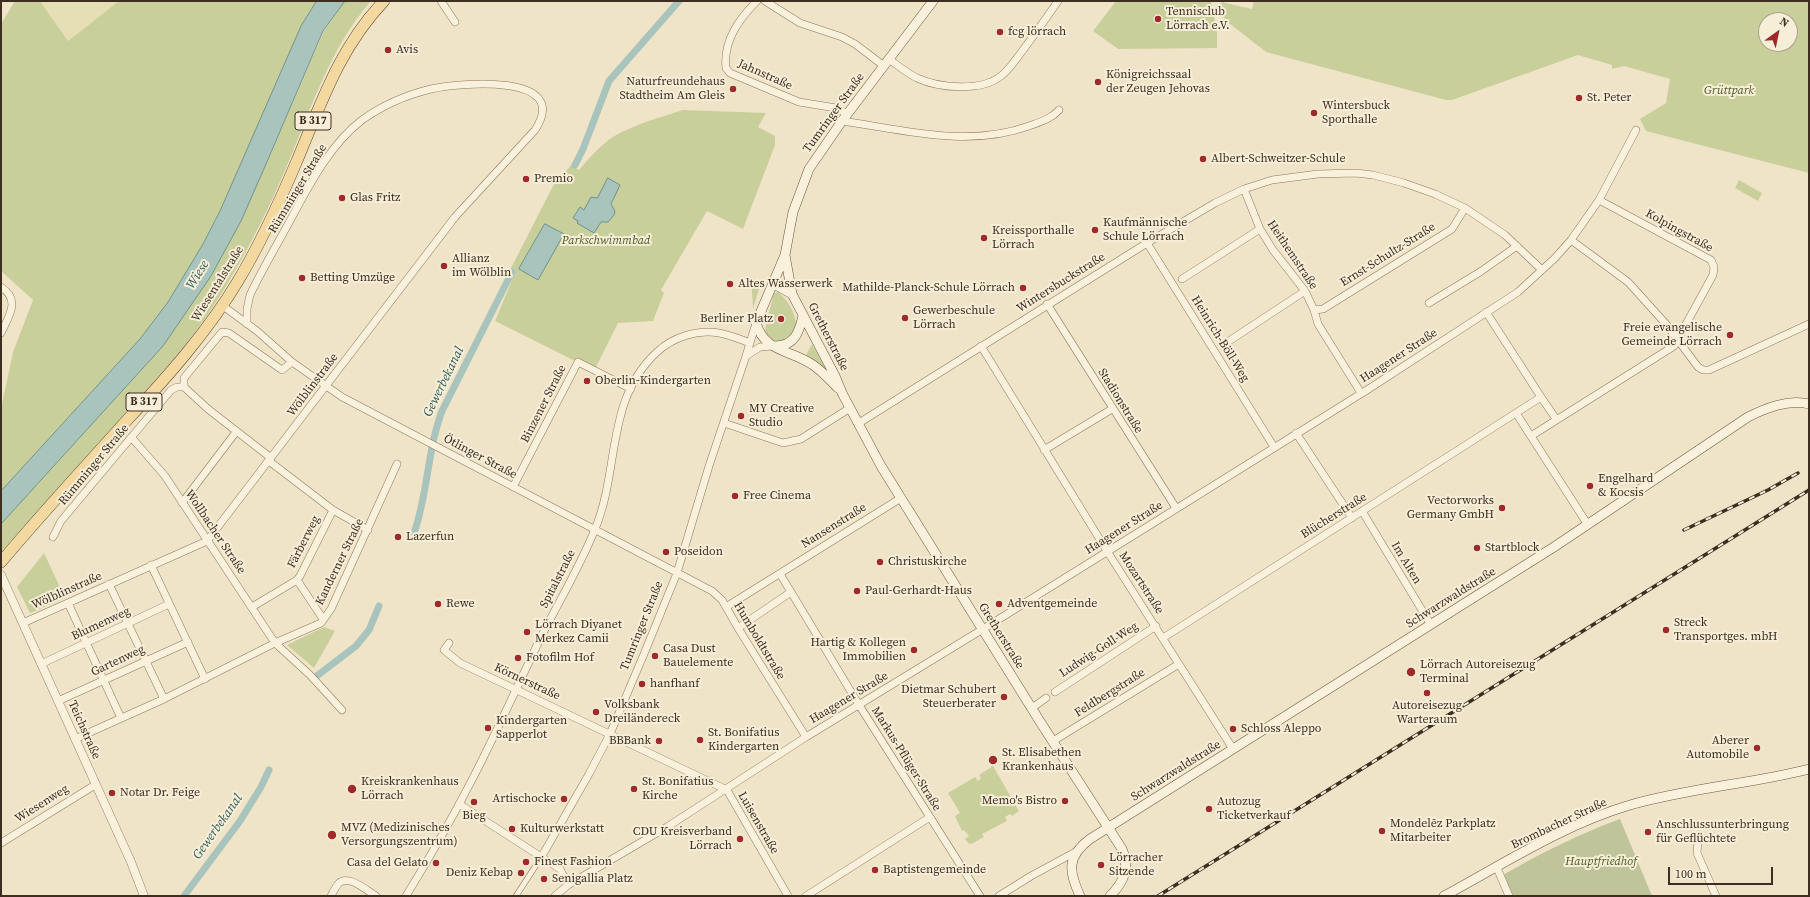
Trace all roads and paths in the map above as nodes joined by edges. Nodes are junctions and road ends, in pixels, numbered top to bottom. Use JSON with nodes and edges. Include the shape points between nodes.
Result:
{"nodes":[{"id":1,"x":384,"y":1,"type":"edge"},
{"id":2,"x":441,"y":1,"type":"edge"},
{"id":3,"x":757,"y":1,"type":"edge"},
{"id":4,"x":765,"y":1,"type":"edge"},
{"id":5,"x":933,"y":1,"type":"edge"},
{"id":6,"x":1058,"y":1,"type":"edge"},
{"id":7,"x":455,"y":22,"type":"dead end"},
{"id":8,"x":886,"y":62,"type":"junction"},
{"id":9,"x":526,"y":89,"type":"joint"},
{"id":10,"x":1059,"y":110,"type":"dead end"},
{"id":11,"x":845,"y":117,"type":"junction"},
{"id":12,"x":1636,"y":130,"type":"dead end"},
{"id":13,"x":1244,"y":189,"type":"junction"},
{"id":14,"x":1599,"y":200,"type":"junction"},
{"id":15,"x":1465,"y":208,"type":"junction"},
{"id":16,"x":1260,"y":229,"type":"junction"},
{"id":17,"x":1571,"y":240,"type":"junction"},
{"id":18,"x":1147,"y":243,"type":"junction"},
{"id":19,"x":1517,"y":246,"type":"junction"},
{"id":20,"x":785,"y":255,"type":"junction"},
{"id":21,"x":1542,"y":270,"type":"junction"},
{"id":22,"x":1182,"y":279,"type":"dead end"},
{"id":23,"x":774,"y":284,"type":"junction"},
{"id":24,"x":1,"y":287,"type":"edge"},
{"id":25,"x":1305,"y":291,"type":"junction"},
{"id":26,"x":792,"y":294,"type":"junction"},
{"id":27,"x":1429,"y":303,"type":"dead end"},
{"id":28,"x":1047,"y":304,"type":"junction"},
{"id":29,"x":222,"y":306,"type":"junction"},
{"id":30,"x":1314,"y":310,"type":"junction"},
{"id":31,"x":1486,"y":312,"type":"junction"},
{"id":32,"x":803,"y":316,"type":"junction"},
{"id":33,"x":756,"y":322,"type":"junction"},
{"id":34,"x":247,"y":324,"type":"junction"},
{"id":35,"x":1809,"y":324,"type":"edge"},
{"id":36,"x":1,"y":333,"type":"edge"},
{"id":37,"x":1678,"y":340,"type":"junction"},
{"id":38,"x":750,"y":343,"type":"junction"},
{"id":39,"x":1223,"y":345,"type":"dead end"},
{"id":40,"x":772,"y":346,"type":"junction"},
{"id":41,"x":981,"y":346,"type":"junction"},
{"id":42,"x":746,"y":356,"type":"junction"},
{"id":43,"x":292,"y":362,"type":"junction"},
{"id":44,"x":184,"y":387,"type":"junction"},
{"id":45,"x":326,"y":387,"type":"junction"},
{"id":46,"x":631,"y":389,"type":"junction"},
{"id":47,"x":842,"y":393,"type":"junction"},
{"id":48,"x":1361,"y":393,"type":"junction"},
{"id":49,"x":1541,"y":397,"type":"junction"},
{"id":50,"x":1809,"y":404,"type":"edge"},
{"id":51,"x":850,"y":408,"type":"junction"},
{"id":52,"x":1112,"y":409,"type":"junction"},
{"id":53,"x":1516,"y":413,"type":"junction"},
{"id":54,"x":1556,"y":419,"type":"junction"},
{"id":55,"x":724,"y":423,"type":"junction"},
{"id":56,"x":859,"y":423,"type":"junction"},
{"id":57,"x":236,"y":432,"type":"junction"},
{"id":58,"x":1296,"y":433,"type":"junction"},
{"id":59,"x":1531,"y":436,"type":"junction"},
{"id":60,"x":132,"y":438,"type":"junction"},
{"id":61,"x":1274,"y":446,"type":"junction"},
{"id":62,"x":1044,"y":450,"type":"junction"},
{"id":63,"x":270,"y":460,"type":"junction"},
{"id":64,"x":397,"y":464,"type":"dead end"},
{"id":65,"x":513,"y":488,"type":"junction"},
{"id":66,"x":901,"y":498,"type":"junction"},
{"id":67,"x":182,"y":503,"type":"junction"},
{"id":68,"x":1176,"y":508,"type":"junction"},
{"id":69,"x":333,"y":510,"type":"junction"},
{"id":70,"x":1362,"y":511,"type":"junction"},
{"id":71,"x":1352,"y":518,"type":"junction"},
{"id":72,"x":1588,"y":525,"type":"junction"},
{"id":73,"x":368,"y":530,"type":"junction"},
{"id":74,"x":595,"y":530,"type":"junction"},
{"id":75,"x":53,"y":537,"type":"dead end"},
{"id":76,"x":207,"y":541,"type":"junction"},
{"id":77,"x":1107,"y":551,"type":"junction"},
{"id":78,"x":1,"y":562,"type":"edge"},
{"id":79,"x":151,"y":565,"type":"junction"},
{"id":80,"x":677,"y":573,"type":"junction"},
{"id":81,"x":780,"y":574,"type":"junction"},
{"id":82,"x":1,"y":575,"type":"edge"},
{"id":83,"x":297,"y":580,"type":"junction"},
{"id":84,"x":109,"y":584,"type":"junction"},
{"id":85,"x":791,"y":592,"type":"junction"},
{"id":86,"x":68,"y":603,"type":"junction"},
{"id":87,"x":170,"y":604,"type":"junction"},
{"id":88,"x":726,"y":607,"type":"junction"},
{"id":89,"x":252,"y":608,"type":"junction"},
{"id":90,"x":323,"y":620,"type":"junction"},
{"id":91,"x":24,"y":623,"type":"junction"},
{"id":92,"x":128,"y":623,"type":"junction"},
{"id":93,"x":1431,"y":625,"type":"junction"},
{"id":94,"x":1156,"y":626,"type":"junction"},
{"id":95,"x":738,"y":628,"type":"junction"},
{"id":96,"x":983,"y":629,"type":"junction"},
{"id":97,"x":1163,"y":638,"type":"junction"},
{"id":98,"x":188,"y":642,"type":"junction"},
{"id":99,"x":86,"y":643,"type":"junction"},
{"id":100,"x":275,"y":643,"type":"junction"},
{"id":101,"x":449,"y":643,"type":"dead end"},
{"id":102,"x":145,"y":661,"type":"junction"},
{"id":103,"x":41,"y":664,"type":"junction"},
{"id":104,"x":1179,"y":664,"type":"junction"},
{"id":105,"x":205,"y":679,"type":"junction"},
{"id":106,"x":104,"y":680,"type":"junction"},
{"id":107,"x":516,"y":689,"type":"junction"},
{"id":108,"x":1055,"y":692,"type":"dead end"},
{"id":109,"x":1046,"y":698,"type":"dead end"},
{"id":110,"x":164,"y":699,"type":"junction"},
{"id":111,"x":58,"y":701,"type":"junction"},
{"id":112,"x":859,"y":705,"type":"junction"},
{"id":113,"x":1032,"y":708,"type":"junction"},
{"id":114,"x":342,"y":710,"type":"dead end"},
{"id":115,"x":121,"y":718,"type":"junction"},
{"id":116,"x":610,"y":734,"type":"junction"},
{"id":117,"x":806,"y":737,"type":"junction"},
{"id":118,"x":75,"y":739,"type":"junction"},
{"id":119,"x":1053,"y":741,"type":"junction"},
{"id":120,"x":1233,"y":749,"type":"junction"},
{"id":121,"x":1809,"y":770,"type":"edge"},
{"id":122,"x":95,"y":785,"type":"junction"},
{"id":123,"x":727,"y":790,"type":"junction"},
{"id":124,"x":459,"y":804,"type":"junction"},
{"id":125,"x":930,"y":817,"type":"junction"},
{"id":126,"x":1108,"y":828,"type":"junction"},
{"id":127,"x":1698,"y":841,"type":"dead end"},
{"id":128,"x":1,"y":843,"type":"edge"},
{"id":129,"x":1079,"y":850,"type":"junction"},
{"id":130,"x":542,"y":856,"type":"junction"},
{"id":131,"x":1497,"y":868,"type":"junction"},
{"id":132,"x":568,"y":885,"type":"junction"},
{"id":133,"x":144,"y":896,"type":"edge"},
{"id":134,"x":331,"y":896,"type":"edge"},
{"id":135,"x":376,"y":896,"type":"edge"},
{"id":136,"x":406,"y":896,"type":"edge"},
{"id":137,"x":516,"y":896,"type":"edge"},
{"id":138,"x":555,"y":896,"type":"edge"},
{"id":139,"x":788,"y":896,"type":"edge"},
{"id":140,"x":806,"y":896,"type":"edge"},
{"id":141,"x":980,"y":896,"type":"edge"},
{"id":142,"x":999,"y":896,"type":"edge"},
{"id":143,"x":1080,"y":896,"type":"edge"},
{"id":144,"x":1110,"y":896,"type":"edge"},
{"id":145,"x":1444,"y":896,"type":"edge"},
{"id":146,"x":1509,"y":896,"type":"edge"},
{"id":147,"x":1716,"y":896,"type":"edge"}],
"edges":[{"from":1,"to":29,"type":"main road","name":"Wiesentalstraße","number":"B 317","via":[[340,62],[275,211]]},
{"from":2,"to":7,"type":"street"},
{"from":3,"to":11,"type":"street","name":"Jahnstraße","via":[[743,14],[729,38],[726,68],[730,73],[799,102],[836,108]]},
{"from":4,"to":8,"type":"street","via":[[800,23],[842,37]]},
{"from":5,"to":8,"type":"main road","name":"Tumringer Straße"},
{"from":6,"to":8,"type":"street","via":[[1008,70],[987,84],[963,87],[923,80]]},
{"from":8,"to":11,"type":"main road","name":"Tumringer Straße"},
{"from":9,"to":34,"type":"street","name":"Rümminger Straße","via":[[493,84],[462,84],[431,89],[386,104],[362,121],[339,141],[328,156],[264,268],[250,295]]},
{"from":9,"to":45,"type":"street","name":"Wölblinstraße","via":[[535,94],[541,106],[542,116],[535,130],[455,217]]},
{"from":10,"to":11,"type":"street","name":"Jahnstraße","via":[[1043,121],[1000,134],[979,137],[958,137]]},
{"from":11,"to":20,"type":"main road","name":"Tumringer Straße","via":[[817,156],[803,183],[790,224]]},
{"from":12,"to":14,"type":"street","name":"Haagener Straße"},
{"from":13,"to":15,"type":"street","name":"Wintersbuckstraße","via":[[1272,180],[1305,175],[1373,175],[1435,194]]},
{"from":13,"to":16,"type":"street","name":"Heithemstraße"},
{"from":13,"to":18,"type":"street","name":"Wintersbuckstraße"},
{"from":14,"to":17,"type":"street","name":"Haagener Straße"},
{"from":14,"to":37,"type":"street","name":"Kolpingstraße","via":[[1711,260],[1714,267],[1713,275]]},
{"from":15,"to":19,"type":"street","name":"Wintersbuckstraße"},
{"from":15,"to":30,"type":"street","name":"Ernst-Schultz-Straße","via":[[1452,228],[1323,309]]},
{"from":16,"to":22,"type":"street"},
{"from":16,"to":25,"type":"street","name":"Heithemstraße"},
{"from":17,"to":21,"type":"street","name":"Haagener Straße"},
{"from":17,"to":37,"type":"street","via":[[1628,282]]},
{"from":18,"to":28,"type":"street","name":"Wintersbuckstraße"},
{"from":18,"to":61,"type":"street","name":"Heinrich-Böll-Weg"},
{"from":19,"to":21,"type":"street","name":"Wintersbuckstraße"},
{"from":19,"to":27,"type":"street"},
{"from":20,"to":23,"type":"main road","name":"Tumringer Straße"},
{"from":20,"to":26,"type":"main road","name":"Tumringer Straße"},
{"from":21,"to":31,"type":"street","name":"Haagener Straße","via":[[1518,292]]},
{"from":23,"to":26,"type":"main road"},
{"from":23,"to":33,"type":"main road","name":"Tumringer Straße"},
{"from":24,"to":36,"type":"street","via":[[10,294],[12,302],[11,311]]},
{"from":25,"to":30,"type":"street","name":"Heithemstraße"},
{"from":25,"to":39,"type":"street"},
{"from":26,"to":32,"type":"main road","name":"Gretherstraße"},
{"from":28,"to":41,"type":"street","name":"Wintersbuckstraße"},
{"from":28,"to":52,"type":"street","name":"Stadionstraße"},
{"from":29,"to":34,"type":"street","name":"Ötlinger Straße"},
{"from":29,"to":78,"type":"main road","name":"Wiesentalstraße","number":"B 317","via":[[154,391]]},
{"from":30,"to":48,"type":"street","name":"Heithemstraße","via":[[1318,324]]},
{"from":31,"to":48,"type":"street","name":"Haagener Straße"},
{"from":31,"to":49,"type":"street"},
{"from":32,"to":40,"type":"main road","via":[[799,331],[791,342]]},
{"from":32,"to":47,"type":"main road","name":"Gretherstraße"},
{"from":33,"to":38,"type":"street","name":"Tumringer Straße"},
{"from":33,"to":40,"type":"main road","via":[[763,338]]},
{"from":34,"to":43,"type":"street","name":"Ötlinger Straße"},
{"from":35,"to":37,"type":"street","via":[[1709,370],[1698,367]]},
{"from":37,"to":54,"type":"street","name":"Kolpingstraße","via":[[1674,346]]},
{"from":38,"to":42,"type":"street","name":"Tumringer Straße"},
{"from":38,"to":46,"type":"street","name":"Spitalstraße","via":[[720,333],[708,332],[674,340],[657,352]]},
{"from":40,"to":42,"type":"street","via":[[760,346]]},
{"from":40,"to":47,"type":"main road","name":"Gretherstraße","via":[[814,365]]},
{"from":41,"to":56,"type":"street","name":"Wintersbuckstraße"},
{"from":41,"to":62,"type":"street","name":"Mozartstraße"},
{"from":42,"to":55,"type":"street","name":"Tumringer Straße"},
{"from":43,"to":44,"type":"street","via":[[282,370],[224,332],[184,378]]},
{"from":43,"to":45,"type":"street","name":"Ötlinger Straße"},
{"from":44,"to":57,"type":"street"},
{"from":44,"to":60,"type":"street","name":"Rümminger Straße","via":[[172,390]]},
{"from":45,"to":63,"type":"street","name":"Wölblinstraße"},
{"from":45,"to":65,"type":"street","name":"Ötlinger Straße"},
{"from":46,"to":65,"type":"street","name":"Binzener Straße","via":[[578,362]]},
{"from":46,"to":74,"type":"street","name":"Spitalstraße","via":[[619,418],[604,505]]},
{"from":47,"to":51,"type":"main road","name":"Gretherstraße"},
{"from":48,"to":58,"type":"street","name":"Haagener Straße"},
{"from":49,"to":53,"type":"street","name":"Blücherstraße"},
{"from":49,"to":54,"type":"street"},
{"from":50,"to":72,"type":"main road","name":"Schwarzwaldstraße","via":[[1787,403],[1748,417]]},
{"from":51,"to":55,"type":"street","via":[[801,439],[783,443]]},
{"from":51,"to":56,"type":"main road","name":"Gretherstraße"},
{"from":52,"to":62,"type":"street"},
{"from":52,"to":68,"type":"street","name":"Stadionstraße"},
{"from":53,"to":59,"type":"street"},
{"from":53,"to":70,"type":"street","name":"Blücherstraße"},
{"from":54,"to":59,"type":"street","name":"Kolpingstraße"},
{"from":55,"to":80,"type":"street","name":"Tumringer Straße"},
{"from":56,"to":66,"type":"main road","name":"Gretherstraße"},
{"from":57,"to":63,"type":"street"},
{"from":57,"to":67,"type":"street"},
{"from":58,"to":61,"type":"street","name":"Haagener Straße"},
{"from":58,"to":71,"type":"street"},
{"from":59,"to":72,"type":"street"},
{"from":60,"to":67,"type":"street","name":"Wollbacher Straße","via":[[165,476]]},
{"from":60,"to":75,"type":"street","name":"Rümminger Straße","via":[[61,521]]},
{"from":61,"to":68,"type":"street","name":"Haagener Straße"},
{"from":62,"to":77,"type":"street","name":"Mozartstraße"},
{"from":63,"to":69,"type":"street"},
{"from":63,"to":76,"type":"street","name":"Wölblinstraße"},
{"from":64,"to":73,"type":"street","name":"Kanderner Straße"},
{"from":65,"to":74,"type":"street","name":"Ötlinger Straße"},
{"from":66,"to":81,"type":"street","name":"Nansenstraße"},
{"from":66,"to":96,"type":"main road","name":"Gretherstraße"},
{"from":67,"to":76,"type":"street","name":"Wollbacher Straße"},
{"from":68,"to":77,"type":"street","name":"Haagener Straße"},
{"from":69,"to":73,"type":"street"},
{"from":69,"to":83,"type":"street","name":"Färberweg"},
{"from":70,"to":71,"type":"street","name":"Blücherstraße"},
{"from":70,"to":93,"type":"street","name":"Im Alten"},
{"from":71,"to":97,"type":"street","name":"Blücherstraße"},
{"from":72,"to":93,"type":"main road","name":"Schwarzwaldstraße"},
{"from":73,"to":90,"type":"street","name":"Kanderner Straße","via":[[331,609]]},
{"from":74,"to":80,"type":"street","name":"Ötlinger Straße"},
{"from":74,"to":107,"type":"street","name":"Spitalstraße"},
{"from":76,"to":79,"type":"street","name":"Wölblinstraße"},
{"from":76,"to":89,"type":"street","name":"Wollbacher Straße"},
{"from":77,"to":94,"type":"street","name":"Mozartstraße"},
{"from":77,"to":96,"type":"street","name":"Haagener Straße"},
{"from":79,"to":84,"type":"street","name":"Wölblinstraße"},
{"from":79,"to":87,"type":"street"},
{"from":80,"to":88,"type":"street","name":"Humboldtstraße","via":[[712,592]]},
{"from":80,"to":116,"type":"street","name":"Tumringer Straße"},
{"from":81,"to":85,"type":"street"},
{"from":81,"to":88,"type":"street","name":"Nansenstraße"},
{"from":82,"to":91,"type":"street","name":"Teichstraße"},
{"from":83,"to":89,"type":"street","name":"Färberweg"},
{"from":83,"to":90,"type":"street"},
{"from":84,"to":86,"type":"street","name":"Wölblinstraße"},
{"from":84,"to":92,"type":"street"},
{"from":85,"to":95,"type":"street"},
{"from":85,"to":112,"type":"street","name":"Markus-Pflüger-Straße"},
{"from":86,"to":91,"type":"street","name":"Wölblinstraße"},
{"from":86,"to":99,"type":"street"},
{"from":87,"to":92,"type":"street","name":"Blumenweg"},
{"from":87,"to":98,"type":"street"},
{"from":88,"to":95,"type":"street","name":"Humboldtstraße"},
{"from":89,"to":100,"type":"street","name":"Wollbacher Straße"},
{"from":90,"to":100,"type":"street","name":"Kanderner Straße"},
{"from":91,"to":103,"type":"street","name":"Teichstraße"},
{"from":92,"to":99,"type":"street","name":"Blumenweg"},
{"from":92,"to":102,"type":"street"},
{"from":93,"to":120,"type":"main road","name":"Schwarzwaldstraße"},
{"from":94,"to":97,"type":"street","name":"Mozartstraße"},
{"from":94,"to":108,"type":"street","name":"Ludwig-Goll-Weg"},
{"from":95,"to":117,"type":"street","name":"Humboldtstraße"},
{"from":96,"to":112,"type":"street","name":"Haagener Straße"},
{"from":96,"to":113,"type":"main road","name":"Gretherstraße"},
{"from":97,"to":104,"type":"street","name":"Mozartstraße"},
{"from":98,"to":102,"type":"street","name":"Gartenweg"},
{"from":98,"to":105,"type":"street"},
{"from":99,"to":103,"type":"street","name":"Blumenweg"},
{"from":99,"to":106,"type":"street"},
{"from":100,"to":105,"type":"street","name":"Kanderner Straße"},
{"from":100,"to":114,"type":"street","via":[[310,675]]},
{"from":101,"to":107,"type":"street","name":"Körnerstraße","via":[[444,650],[460,663]]},
{"from":102,"to":106,"type":"street","name":"Gartenweg"},
{"from":102,"to":110,"type":"street"},
{"from":103,"to":111,"type":"street","name":"Teichstraße"},
{"from":104,"to":119,"type":"street","name":"Feldbergstraße"},
{"from":104,"to":120,"type":"street","name":"Mozartstraße"},
{"from":105,"to":110,"type":"street","name":"Kanderner Straße"},
{"from":106,"to":111,"type":"street","name":"Gartenweg"},
{"from":106,"to":115,"type":"street"},
{"from":107,"to":116,"type":"street","name":"Körnerstraße"},
{"from":107,"to":124,"type":"street","name":"Spitalstraße"},
{"from":109,"to":113,"type":"street"},
{"from":110,"to":115,"type":"street","name":"Kanderner Straße"},
{"from":111,"to":118,"type":"street","name":"Teichstraße"},
{"from":112,"to":117,"type":"street","name":"Haagener Straße"},
{"from":112,"to":125,"type":"street","name":"Markus-Pflüger-Straße"},
{"from":113,"to":119,"type":"main road","name":"Gretherstraße"},
{"from":115,"to":118,"type":"street","name":"Kanderner Straße"},
{"from":116,"to":123,"type":"street","name":"Luisenstraße"},
{"from":116,"to":130,"type":"street","name":"Tumringer Straße"},
{"from":117,"to":123,"type":"street","name":"Haagener Straße"},
{"from":118,"to":122,"type":"street","name":"Teichstraße"},
{"from":119,"to":126,"type":"main road","name":"Gretherstraße"},
{"from":120,"to":126,"type":"main road","name":"Schwarzwaldstraße"},
{"from":121,"to":131,"type":"main road","name":"Brombacher Straße","via":[[1674,794],[1629,806],[1576,826]]},
{"from":122,"to":128,"type":"street","name":"Wiesenweg"},
{"from":122,"to":133,"type":"street","name":"Teichstraße"},
{"from":123,"to":132,"type":"street","name":"Haagener Straße"},
{"from":123,"to":139,"type":"street","name":"Luisenstraße"},
{"from":124,"to":130,"type":"street"},
{"from":124,"to":136,"type":"street","name":"Spitalstraße"},
{"from":125,"to":140,"type":"street"},
{"from":125,"to":141,"type":"street","name":"Markus-Pflüger-Straße"},
{"from":126,"to":129,"type":"main road","name":"Schwarzwaldstraße","via":[[1090,839]]},
{"from":126,"to":144,"type":"main road","name":"Gretherstraße","via":[[1122,849],[1126,865],[1123,879]]},
{"from":127,"to":147,"type":"street","via":[[1697,852]]},
{"from":129,"to":142,"type":"street"},
{"from":129,"to":143,"type":"main road","via":[[1073,860],[1071,873]]},
{"from":130,"to":132,"type":"street","via":[[560,869]]},
{"from":130,"to":137,"type":"street","name":"Tumringer Straße"},
{"from":131,"to":145,"type":"main road","name":"Brombacher Straße"},
{"from":131,"to":146,"type":"street"},
{"from":132,"to":138,"type":"street","name":"Haagener Straße"},
{"from":134,"to":135,"type":"street","via":[[338,883],[344,880],[350,880]]}]}
